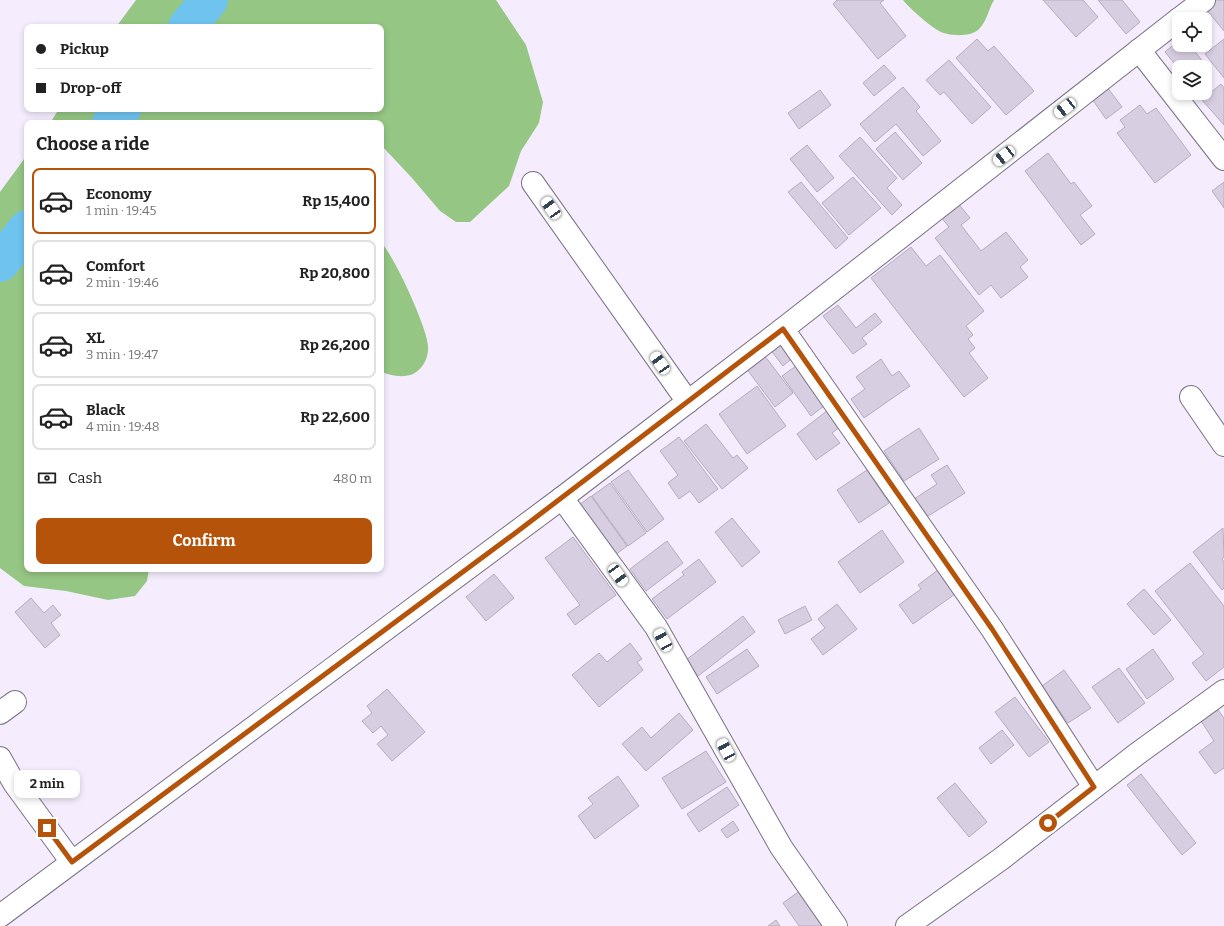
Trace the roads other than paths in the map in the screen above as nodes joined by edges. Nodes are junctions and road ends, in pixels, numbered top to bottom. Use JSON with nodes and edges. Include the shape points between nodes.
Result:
{"nodes":[{"id":1,"x":1204,"y":0,"type":"edge"},
{"id":2,"x":1188,"y":12,"type":"edge"},
{"id":3,"x":1172,"y":24,"type":"edge"},
{"id":4,"x":1139,"y":50,"type":"junction"},
{"id":5,"x":1224,"y":159,"type":"edge"},
{"id":6,"x":533,"y":183,"type":"dead end"},
{"id":7,"x":783,"y":329,"type":"junction"},
{"id":8,"x":1191,"y":397,"type":"dead end"},
{"id":9,"x":688,"y":402,"type":"junction"},
{"id":10,"x":1224,"y":445,"type":"edge"},
{"id":11,"x":562,"y":498,"type":"junction"},
{"id":12,"x":1224,"y":691,"type":"edge"},
{"id":13,"x":0,"y":758,"type":"edge"},
{"id":14,"x":1094,"y":787,"type":"junction"},
{"id":15,"x":72,"y":862,"type":"junction"},
{"id":16,"x":0,"y":916,"type":"edge"},
{"id":17,"x":836,"y":926,"type":"edge"},
{"id":18,"x":907,"y":926,"type":"edge"}],
"edges":[{"from":1,"to":2,"type":"street"},
{"from":3,"to":4,"type":"street"},
{"from":4,"to":5,"type":"street"},
{"from":4,"to":7,"type":"street"},
{"from":6,"to":9,"type":"street"},
{"from":7,"to":9,"type":"street"},
{"from":7,"to":14,"type":"street","via":[[992,629]]},
{"from":8,"to":10,"type":"street"},
{"from":9,"to":11,"type":"street"},
{"from":11,"to":15,"type":"street"},
{"from":11,"to":17,"type":"street","via":[[656,626],[781,847]]},
{"from":12,"to":14,"type":"street"},
{"from":13,"to":15,"type":"street","via":[[14,783]]},
{"from":14,"to":18,"type":"street","via":[[1001,859]]},
{"from":15,"to":16,"type":"street"}]}
